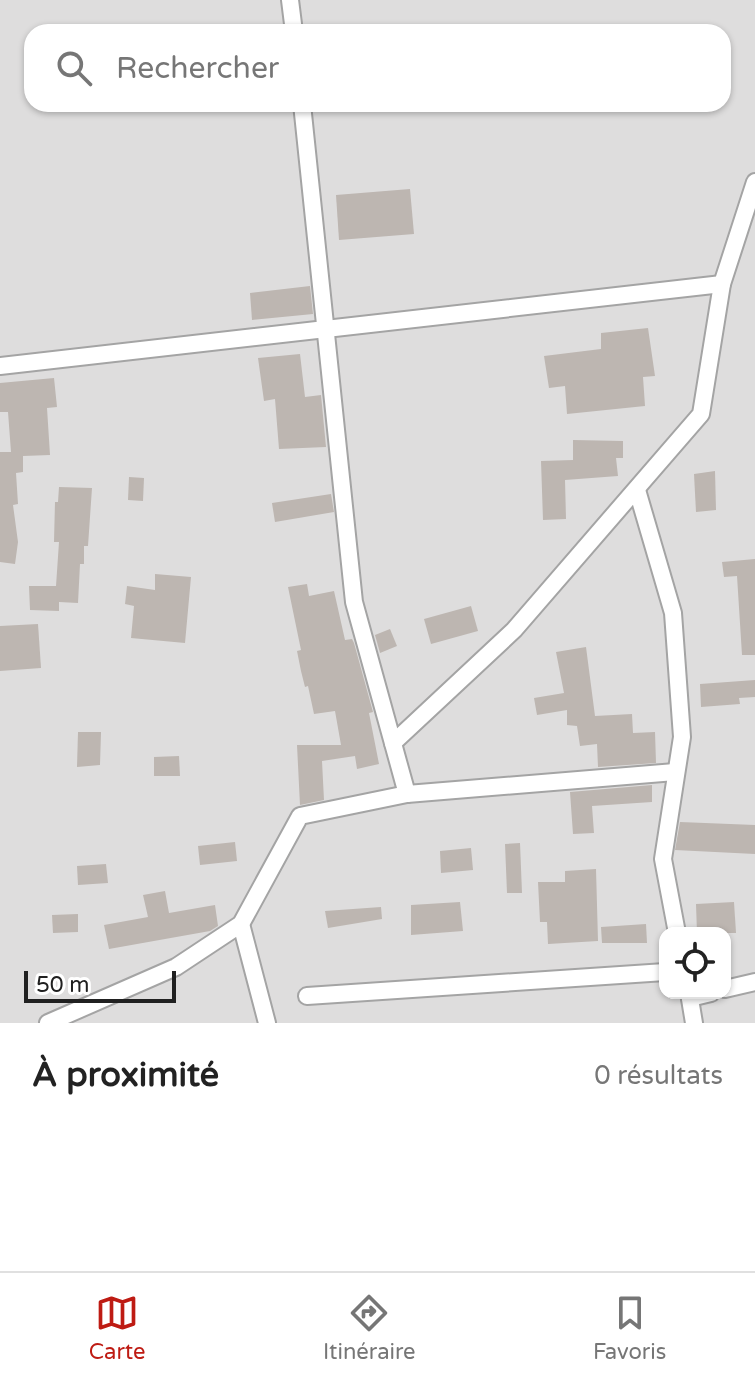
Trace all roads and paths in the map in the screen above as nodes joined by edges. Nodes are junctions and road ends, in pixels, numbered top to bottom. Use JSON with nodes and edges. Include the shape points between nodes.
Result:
{"nodes":[{"id":1,"x":290,"y":0,"type":"edge"},
{"id":2,"x":293,"y":24,"type":"edge"},
{"id":3,"x":303,"y":112,"type":"edge"},
{"id":4,"x":755,"y":182,"type":"edge"},
{"id":5,"x":722,"y":284,"type":"junction"},
{"id":6,"x":328,"y":330,"type":"junction"},
{"id":7,"x":0,"y":366,"type":"edge"},
{"id":8,"x":637,"y":490,"type":"junction"},
{"id":9,"x":393,"y":743,"type":"junction"},
{"id":10,"x":675,"y":772,"type":"junction"},
{"id":11,"x":407,"y":794,"type":"junction"},
{"id":12,"x":241,"y":924,"type":"junction"},
{"id":13,"x":676,"y":927,"type":"edge"},
{"id":14,"x":659,"y":972,"type":"edge"},
{"id":15,"x":755,"y":982,"type":"edge"},
{"id":16,"x":731,"y":988,"type":"edge"},
{"id":17,"x":307,"y":996,"type":"dead end"},
{"id":18,"x":690,"y":999,"type":"edge"},
{"id":19,"x":47,"y":1022,"type":"edge"},
{"id":20,"x":267,"y":1023,"type":"edge"},
{"id":21,"x":694,"y":1023,"type":"edge"}],
"edges":[{"from":1,"to":2,"type":"street"},
{"from":3,"to":6,"type":"street"},
{"from":4,"to":5,"type":"street"},
{"from":5,"to":6,"type":"street"},
{"from":5,"to":8,"type":"street","via":[[701,414]]},
{"from":6,"to":7,"type":"street"},
{"from":6,"to":9,"type":"street","via":[[354,602]]},
{"from":8,"to":9,"type":"street","via":[[514,630]]},
{"from":8,"to":10,"type":"street","via":[[673,613],[682,737]]},
{"from":9,"to":11,"type":"street"},
{"from":10,"to":11,"type":"street"},
{"from":10,"to":13,"type":"street","via":[[663,859]]},
{"from":11,"to":12,"type":"street","via":[[300,816]]},
{"from":12,"to":19,"type":"street","via":[[176,967]]},
{"from":12,"to":20,"type":"street"},
{"from":14,"to":17,"type":"street"},
{"from":15,"to":16,"type":"street"},
{"from":18,"to":21,"type":"street"}]}
